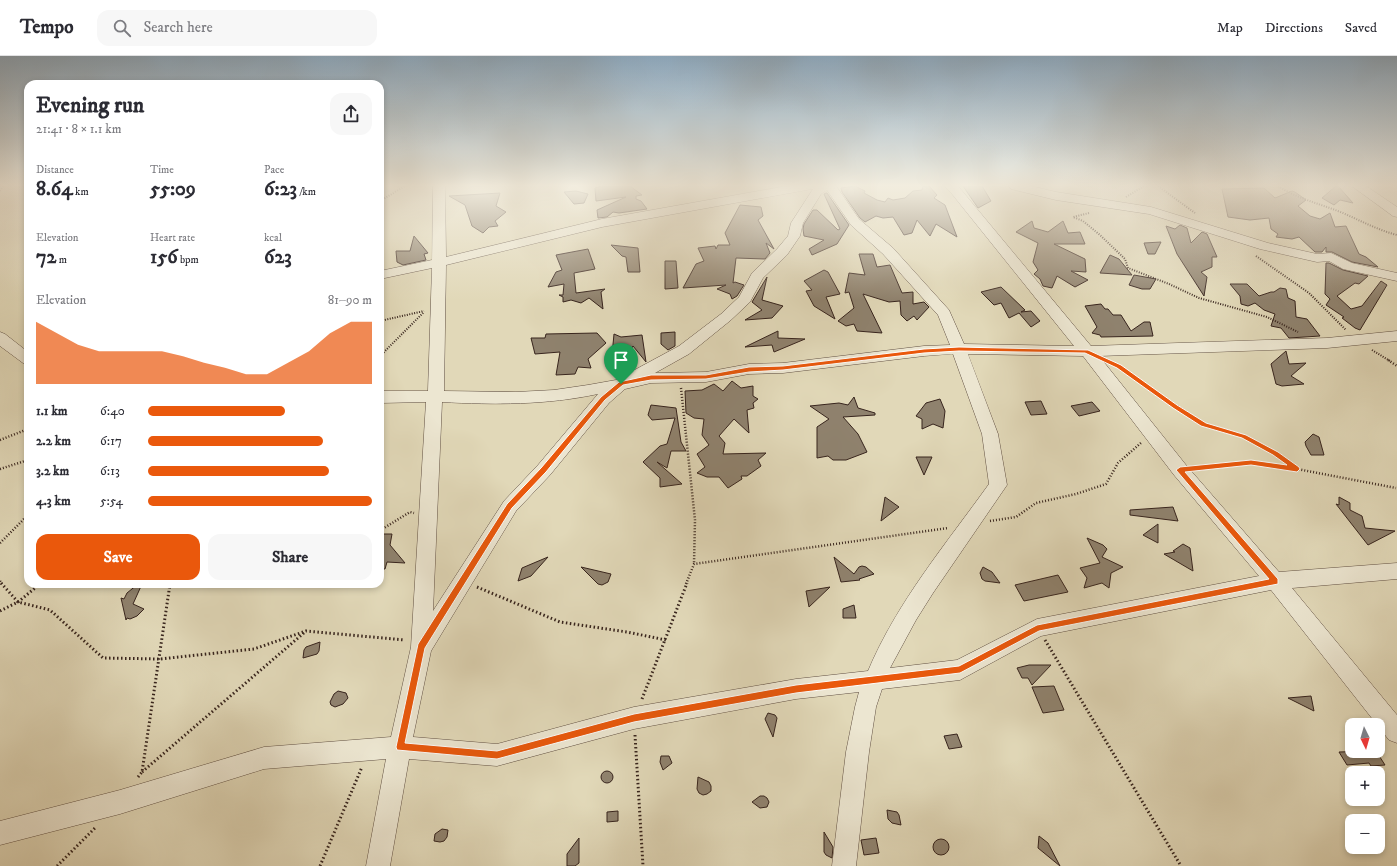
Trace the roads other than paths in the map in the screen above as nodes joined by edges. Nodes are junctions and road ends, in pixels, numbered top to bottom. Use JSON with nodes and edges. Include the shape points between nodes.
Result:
{"nodes":[{"id":1,"x":439,"y":224,"type":"edge"},
{"id":2,"x":599,"y":224,"type":"edge"},
{"id":3,"x":797,"y":224,"type":"edge"},
{"id":4,"x":857,"y":224,"type":"edge"},
{"id":5,"x":983,"y":224,"type":"edge"},
{"id":6,"x":1193,"y":224,"type":"edge"},
{"id":7,"x":440,"y":263,"type":"junction"},
{"id":8,"x":384,"y":275,"type":"edge"},
{"id":9,"x":1397,"y":277,"type":"edge"},
{"id":10,"x":1397,"y":336,"type":"edge"},
{"id":11,"x":0,"y":337,"type":"edge"},
{"id":12,"x":959,"y":349,"type":"junction"},
{"id":13,"x":1086,"y":351,"type":"junction"},
{"id":14,"x":24,"y":356,"type":"edge"},
{"id":15,"x":621,"y":384,"type":"junction"},
{"id":16,"x":436,"y":396,"type":"junction"},
{"id":17,"x":384,"y":397,"type":"edge"},
{"id":18,"x":1397,"y":571,"type":"edge"},
{"id":19,"x":1275,"y":581,"type":"junction"},
{"id":20,"x":421,"y":643,"type":"junction"},
{"id":21,"x":875,"y":681,"type":"junction"},
{"id":22,"x":1397,"y":732,"type":"edge"},
{"id":23,"x":400,"y":747,"type":"junction"},
{"id":24,"x":0,"y":833,"type":"edge"},
{"id":25,"x":378,"y":866,"type":"edge"},
{"id":26,"x":844,"y":866,"type":"edge"}],
"edges":[{"from":1,"to":7,"type":"street"},
{"from":2,"to":7,"type":"street"},
{"from":3,"to":15,"type":"street","via":[[794,236],[782,252],[757,276],[745,299],[726,317],[684,350]]},
{"from":4,"to":12,"type":"street","via":[[888,251],[944,313]]},
{"from":5,"to":13,"type":"street"},
{"from":6,"to":9,"type":"street","via":[[1265,246],[1317,258],[1331,257],[1348,266]]},
{"from":7,"to":8,"type":"street"},
{"from":7,"to":16,"type":"street"},
{"from":10,"to":13,"type":"street","via":[[1320,343]]},
{"from":11,"to":14,"type":"street"},
{"from":12,"to":13,"type":"street"},
{"from":12,"to":15,"type":"street","via":[[749,370],[706,377],[651,378]]},
{"from":12,"to":21,"type":"street","via":[[990,434],[998,485],[926,586],[890,647]]},
{"from":13,"to":19,"type":"street","via":[[1180,470]]},
{"from":15,"to":16,"type":"street","via":[[535,397]]},
{"from":15,"to":20,"type":"street","via":[[603,399],[544,470],[510,506]]},
{"from":16,"to":17,"type":"street"},
{"from":16,"to":20,"type":"street","via":[[433,407]]},
{"from":18,"to":19,"type":"street"},
{"from":19,"to":21,"type":"street","via":[[1037,628],[960,670]]},
{"from":19,"to":22,"type":"street"},
{"from":20,"to":23,"type":"street"},
{"from":21,"to":23,"type":"street","via":[[796,689],[634,718],[497,755]]},
{"from":21,"to":26,"type":"street","via":[[867,699],[855,768]]},
{"from":23,"to":24,"type":"street","via":[[264,758],[120,802]]},
{"from":23,"to":25,"type":"street"}]}
